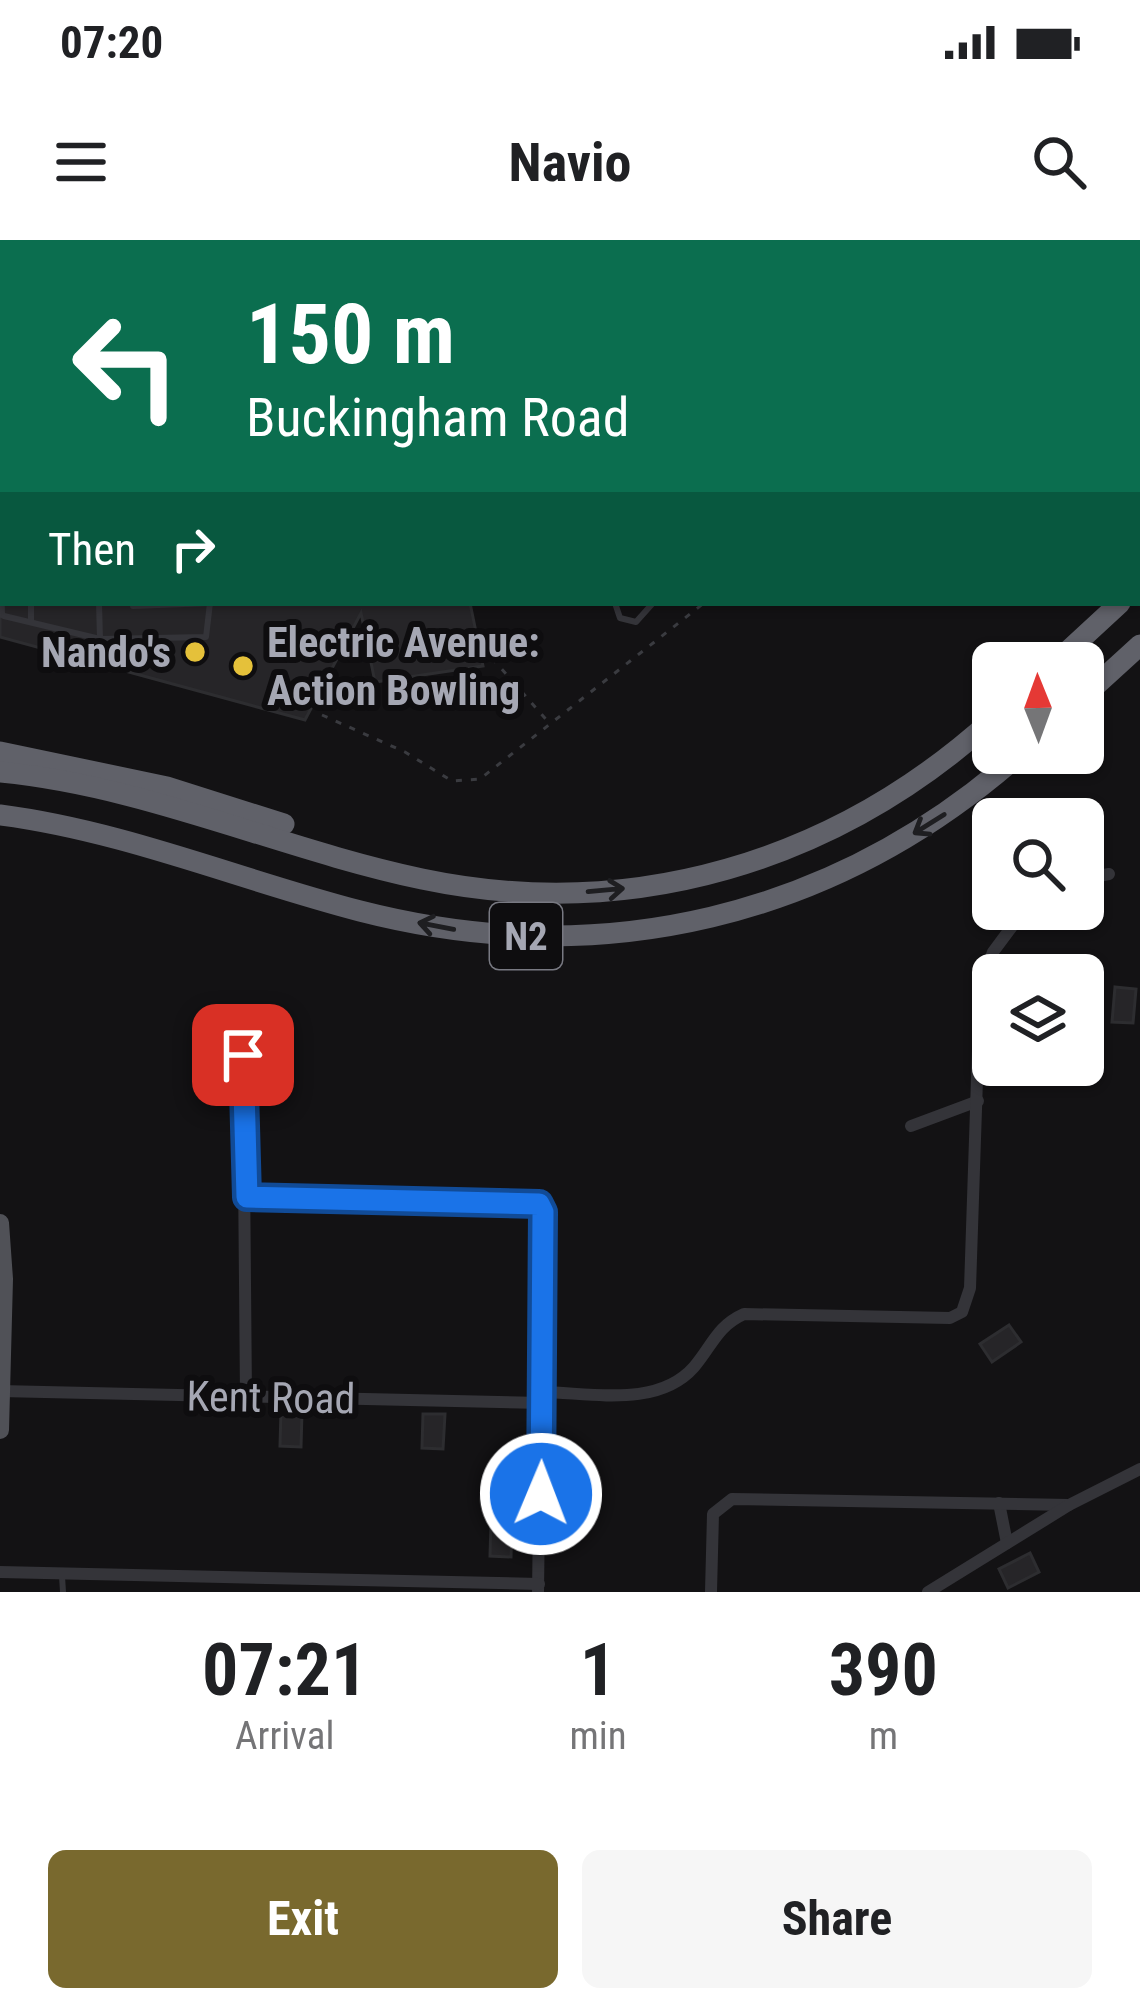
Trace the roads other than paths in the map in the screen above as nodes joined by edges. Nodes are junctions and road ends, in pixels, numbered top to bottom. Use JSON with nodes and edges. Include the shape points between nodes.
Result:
{"nodes":[{"id":1,"x":31,"y":606,"type":"edge"},
{"id":2,"x":99,"y":606,"type":"edge"},
{"id":3,"x":210,"y":606,"type":"edge"},
{"id":4,"x":615,"y":606,"type":"edge"},
{"id":5,"x":650,"y":606,"type":"edge"},
{"id":6,"x":1117,"y":606,"type":"edge"},
{"id":7,"x":1,"y":615,"type":"edge"},
{"id":8,"x":32,"y":622,"type":"junction"},
{"id":9,"x":100,"y":639,"type":"junction"},
{"id":10,"x":1078,"y":642,"type":"edge"},
{"id":11,"x":1140,"y":645,"type":"edge"},
{"id":12,"x":1104,"y":678,"type":"edge"},
{"id":13,"x":972,"y":736,"type":"edge"},
{"id":14,"x":0,"y":752,"type":"edge"},
{"id":15,"x":0,"y":772,"type":"edge"},
{"id":16,"x":995,"y":774,"type":"edge"},
{"id":17,"x":0,"y":815,"type":"edge"},
{"id":18,"x":0,"y":830,"type":"edge"},
{"id":19,"x":156,"y":849,"type":"junction"},
{"id":20,"x":1109,"y":874,"type":"dead end"},
{"id":21,"x":1104,"y":875,"type":"edge"},
{"id":22,"x":525,"y":894,"type":"junction"},
{"id":23,"x":1009,"y":930,"type":"edge"},
{"id":24,"x":243,"y":1055,"type":"dead end"},
{"id":25,"x":978,"y":1101,"type":"junction"},
{"id":26,"x":911,"y":1126,"type":"dead end"},
{"id":27,"x":247,"y":1197,"type":"junction"},
{"id":28,"x":0,"y":1223,"type":"edge"},
{"id":29,"x":0,"y":1391,"type":"edge"},
{"id":30,"x":246,"y":1397,"type":"junction"},
{"id":31,"x":543,"y":1398,"type":"junction"},
{"id":32,"x":0,"y":1430,"type":"edge"},
{"id":33,"x":1140,"y":1469,"type":"edge"},
{"id":34,"x":999,"y":1503,"type":"junction"},
{"id":35,"x":1069,"y":1504,"type":"junction"},
{"id":36,"x":1007,"y":1543,"type":"junction"},
{"id":37,"x":0,"y":1572,"type":"edge"},
{"id":38,"x":62,"y":1573,"type":"junction"},
{"id":39,"x":155,"y":1575,"type":"junction"},
{"id":40,"x":349,"y":1585,"type":"edge"},
{"id":41,"x":538,"y":1588,"type":"edge"},
{"id":42,"x":63,"y":1592,"type":"edge"},
{"id":43,"x":155,"y":1592,"type":"edge"},
{"id":44,"x":710,"y":1592,"type":"edge"},
{"id":45,"x":928,"y":1592,"type":"edge"}],
"edges":[{"from":1,"to":8,"type":"lane"},
{"from":2,"to":9,"type":"lane"},
{"from":3,"to":9,"type":"lane","via":[[206,638]]},
{"from":4,"to":5,"type":"lane","via":[[620,618],[636,622]]},
{"from":6,"to":10,"type":"highway"},
{"from":7,"to":8,"type":"lane"},
{"from":8,"to":9,"type":"lane"},
{"from":11,"to":12,"type":"highway"},
{"from":22,"to":13,"type":"highway","number":"N2","one_way":true,"via":[[661,885],[775,854],[870,813]]},
{"from":14,"to":22,"type":"highway","via":[[167,788]]},
{"from":15,"to":22,"type":"highway","number":"N2","via":[[166,805],[419,878]]},
{"from":16,"to":19,"type":"highway","number":"N2","one_way":true,"via":[[936,821],[850,871],[764,904],[632,931],[509,936],[446,929]]},
{"from":17,"to":19,"type":"highway","number":"N2"},
{"from":18,"to":19,"type":"highway"},
{"from":20,"to":21,"type":"street"},
{"from":23,"to":25,"type":"street","via":[[980,991]]},
{"from":24,"to":27,"type":"street"},
{"from":25,"to":26,"type":"street"},
{"from":25,"to":31,"type":"street","name":"Kent Road","via":[[970,1288],[956,1316],[744,1314],[718,1329],[697,1364],[666,1389]]},
{"from":27,"to":30,"type":"street"},
{"from":27,"to":31,"type":"street","via":[[533,1203],[543,1212]]},
{"from":28,"to":29,"type":"main road"},
{"from":29,"to":30,"type":"street","name":"Kent Road"},
{"from":29,"to":32,"type":"main road"},
{"from":30,"to":31,"type":"street","name":"Kent Road"},
{"from":31,"to":41,"type":"street"},
{"from":33,"to":35,"type":"street"},
{"from":34,"to":35,"type":"street"},
{"from":34,"to":36,"type":"street"},
{"from":34,"to":44,"type":"street","via":[[733,1499],[713,1514]]},
{"from":35,"to":36,"type":"street"},
{"from":36,"to":45,"type":"street"},
{"from":37,"to":38,"type":"street"},
{"from":38,"to":39,"type":"street"},
{"from":38,"to":42,"type":"lane"},
{"from":39,"to":40,"type":"street"},
{"from":39,"to":43,"type":"street"},
{"from":40,"to":41,"type":"street"}]}
